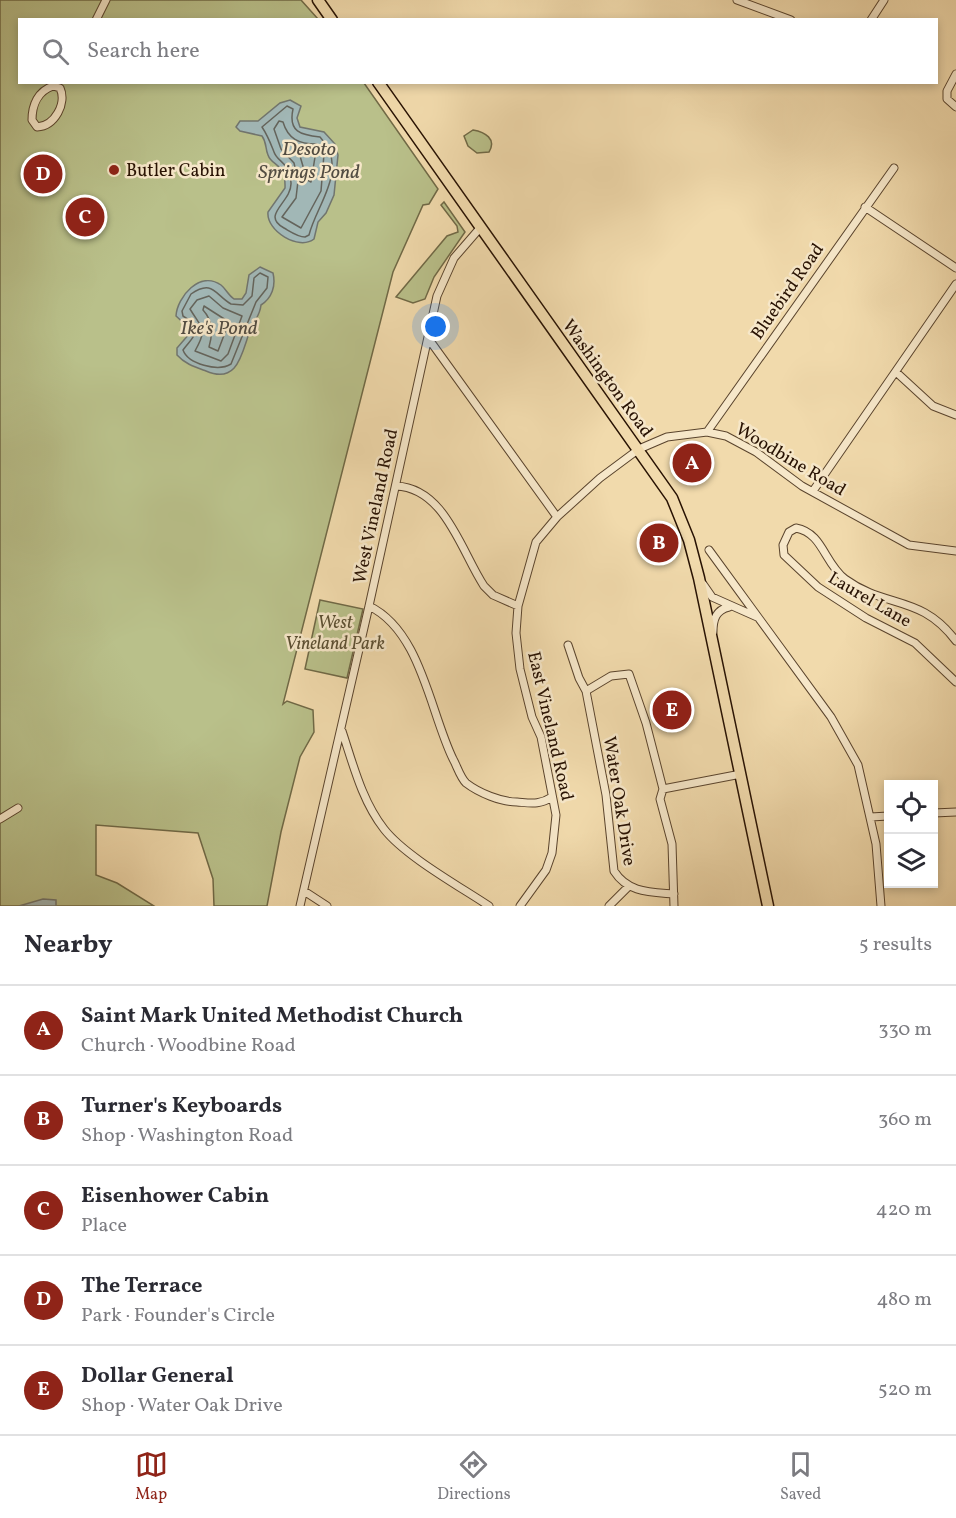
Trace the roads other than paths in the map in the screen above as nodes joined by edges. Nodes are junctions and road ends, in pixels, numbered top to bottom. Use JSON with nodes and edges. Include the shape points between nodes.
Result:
{"nodes":[{"id":1,"x":106,"y":0,"type":"edge"},
{"id":2,"x":318,"y":0,"type":"edge"},
{"id":3,"x":737,"y":0,"type":"edge"},
{"id":4,"x":884,"y":0,"type":"edge"},
{"id":5,"x":97,"y":18,"type":"edge"},
{"id":6,"x":331,"y":18,"type":"edge"},
{"id":7,"x":786,"y":18,"type":"edge"},
{"id":8,"x":873,"y":18,"type":"edge"},
{"id":9,"x":956,"y":74,"type":"edge"},
{"id":10,"x":379,"y":84,"type":"edge"},
{"id":11,"x":61,"y":85,"type":"edge"},
{"id":12,"x":956,"y":107,"type":"edge"},
{"id":13,"x":894,"y":168,"type":"dead end"},
{"id":14,"x":865,"y":207,"type":"junction"},
{"id":15,"x":480,"y":228,"type":"junction"},
{"id":16,"x":956,"y":268,"type":"edge"},
{"id":17,"x":956,"y":284,"type":"edge"},
{"id":18,"x":428,"y":338,"type":"junction"},
{"id":19,"x":896,"y":372,"type":"junction"},
{"id":20,"x":956,"y":415,"type":"edge"},
{"id":21,"x":706,"y":432,"type":"junction"},
{"id":22,"x":639,"y":449,"type":"junction"},
{"id":23,"x":396,"y":486,"type":"junction"},
{"id":24,"x":813,"y":491,"type":"junction"},
{"id":25,"x":557,"y":517,"type":"junction"},
{"id":26,"x":709,"y":550,"type":"dead end"},
{"id":27,"x":956,"y":551,"type":"edge"},
{"id":28,"x":699,"y":578,"type":"junction"},
{"id":29,"x":369,"y":606,"type":"junction"},
{"id":30,"x":518,"y":606,"type":"junction"},
{"id":31,"x":729,"y":607,"type":"junction"},
{"id":32,"x":757,"y":617,"type":"junction"},
{"id":33,"x":956,"y":640,"type":"edge"},
{"id":34,"x":568,"y":645,"type":"dead end"},
{"id":35,"x":713,"y":645,"type":"junction"},
{"id":36,"x":956,"y":682,"type":"edge"},
{"id":37,"x":586,"y":691,"type":"junction"},
{"id":38,"x":342,"y":728,"type":"junction"},
{"id":39,"x":741,"y":774,"type":"junction"},
{"id":40,"x":663,"y":789,"type":"junction"},
{"id":41,"x":552,"y":797,"type":"junction"},
{"id":42,"x":18,"y":808,"type":"dead end"},
{"id":43,"x":956,"y":812,"type":"edge"},
{"id":44,"x":938,"y":813,"type":"edge"},
{"id":45,"x":884,"y":816,"type":"edge"},
{"id":46,"x":871,"y":817,"type":"junction"},
{"id":47,"x":0,"y":819,"type":"edge"},
{"id":48,"x":628,"y":887,"type":"junction"},
{"id":49,"x":304,"y":891,"type":"junction"},
{"id":50,"x":674,"y":894,"type":"junction"},
{"id":51,"x":300,"y":906,"type":"edge"},
{"id":52,"x":327,"y":906,"type":"edge"},
{"id":53,"x":489,"y":906,"type":"edge"},
{"id":54,"x":520,"y":906,"type":"edge"},
{"id":55,"x":609,"y":906,"type":"edge"},
{"id":56,"x":674,"y":906,"type":"edge"},
{"id":57,"x":768,"y":906,"type":"edge"},
{"id":58,"x":881,"y":906,"type":"edge"}],
"edges":[{"from":1,"to":5,"type":"street"},
{"from":2,"to":6,"type":"main road"},
{"from":3,"to":7,"type":"street"},
{"from":4,"to":8,"type":"street"},
{"from":9,"to":12,"type":"street","via":[[946,91],[947,99]]},
{"from":10,"to":15,"type":"main road","name":"Washington Road"},
{"from":11,"to":11,"type":"street","via":[[57,113],[44,126],[36,126],[32,115],[38,98],[48,88]]},
{"from":13,"to":14,"type":"street","name":"Bluebird Road"},
{"from":14,"to":16,"type":"street"},
{"from":14,"to":21,"type":"street","name":"Bluebird Road"},
{"from":15,"to":18,"type":"street","name":"West Vineland Road","via":[[445,273]]},
{"from":15,"to":22,"type":"main road","name":"Washington Road"},
{"from":17,"to":19,"type":"street"},
{"from":18,"to":23,"type":"street","name":"West Vineland Road"},
{"from":18,"to":25,"type":"street"},
{"from":19,"to":20,"type":"street","via":[[933,406]]},
{"from":19,"to":24,"type":"street"},
{"from":21,"to":22,"type":"street","name":"Woodbine Road","via":[[667,437]]},
{"from":21,"to":24,"type":"street","name":"Woodbine Road","via":[[741,442],[787,477]]},
{"from":22,"to":25,"type":"street","name":"East Vineland Road"},
{"from":22,"to":28,"type":"main road","name":"Washington Road","via":[[672,498]]},
{"from":23,"to":29,"type":"street","name":"West Vineland Road"},
{"from":23,"to":30,"type":"street","via":[[409,487],[431,500],[484,585],[493,595]]},
{"from":24,"to":27,"type":"street","name":"Woodbine Road","via":[[909,545]]},
{"from":25,"to":30,"type":"street","name":"East Vineland Road","via":[[536,542]]},
{"from":26,"to":32,"type":"street"},
{"from":28,"to":31,"type":"street","via":[[712,597]]},
{"from":28,"to":35,"type":"main road","name":"Washington Road"},
{"from":29,"to":38,"type":"street","name":"West Vineland Road"},
{"from":29,"to":41,"type":"street","via":[[379,610],[400,633],[422,670],[445,741],[465,781],[509,802],[541,804]]},
{"from":30,"to":41,"type":"street","name":"East Vineland Road","via":[[520,669],[541,737]]},
{"from":31,"to":32,"type":"street"},
{"from":31,"to":35,"type":"street","via":[[716,616]]},
{"from":32,"to":46,"type":"street","via":[[836,725],[858,765]]},
{"from":33,"to":36,"type":"street","name":"Laurel Lane","via":[[940,621],[921,609],[845,579],[815,536],[796,528],[789,532],[783,545],[784,555],[818,587],[915,643]]},
{"from":34,"to":37,"type":"street","name":"Water Oak Drive"},
{"from":35,"to":39,"type":"main road","name":"Washington Road"},
{"from":37,"to":40,"type":"street","via":[[611,676],[629,674]]},
{"from":37,"to":48,"type":"street","name":"Water Oak Drive","via":[[606,795],[614,871]]},
{"from":38,"to":49,"type":"street","name":"West Vineland Road"},
{"from":38,"to":53,"type":"street","via":[[356,777],[385,830],[401,846]]},
{"from":39,"to":40,"type":"street"},
{"from":39,"to":57,"type":"main road","name":"Washington Road"},
{"from":40,"to":50,"type":"street","via":[[660,799],[672,844]]},
{"from":41,"to":54,"type":"street","name":"East Vineland Road","via":[[556,815],[552,853],[546,870]]},
{"from":42,"to":47,"type":"street"},
{"from":43,"to":44,"type":"street"},
{"from":45,"to":46,"type":"street"},
{"from":46,"to":58,"type":"street"},
{"from":48,"to":50,"type":"street","name":"Water Oak Drive"},
{"from":48,"to":55,"type":"street"},
{"from":49,"to":51,"type":"street","name":"West Vineland Road"},
{"from":49,"to":52,"type":"street"},
{"from":50,"to":56,"type":"street"}]}
